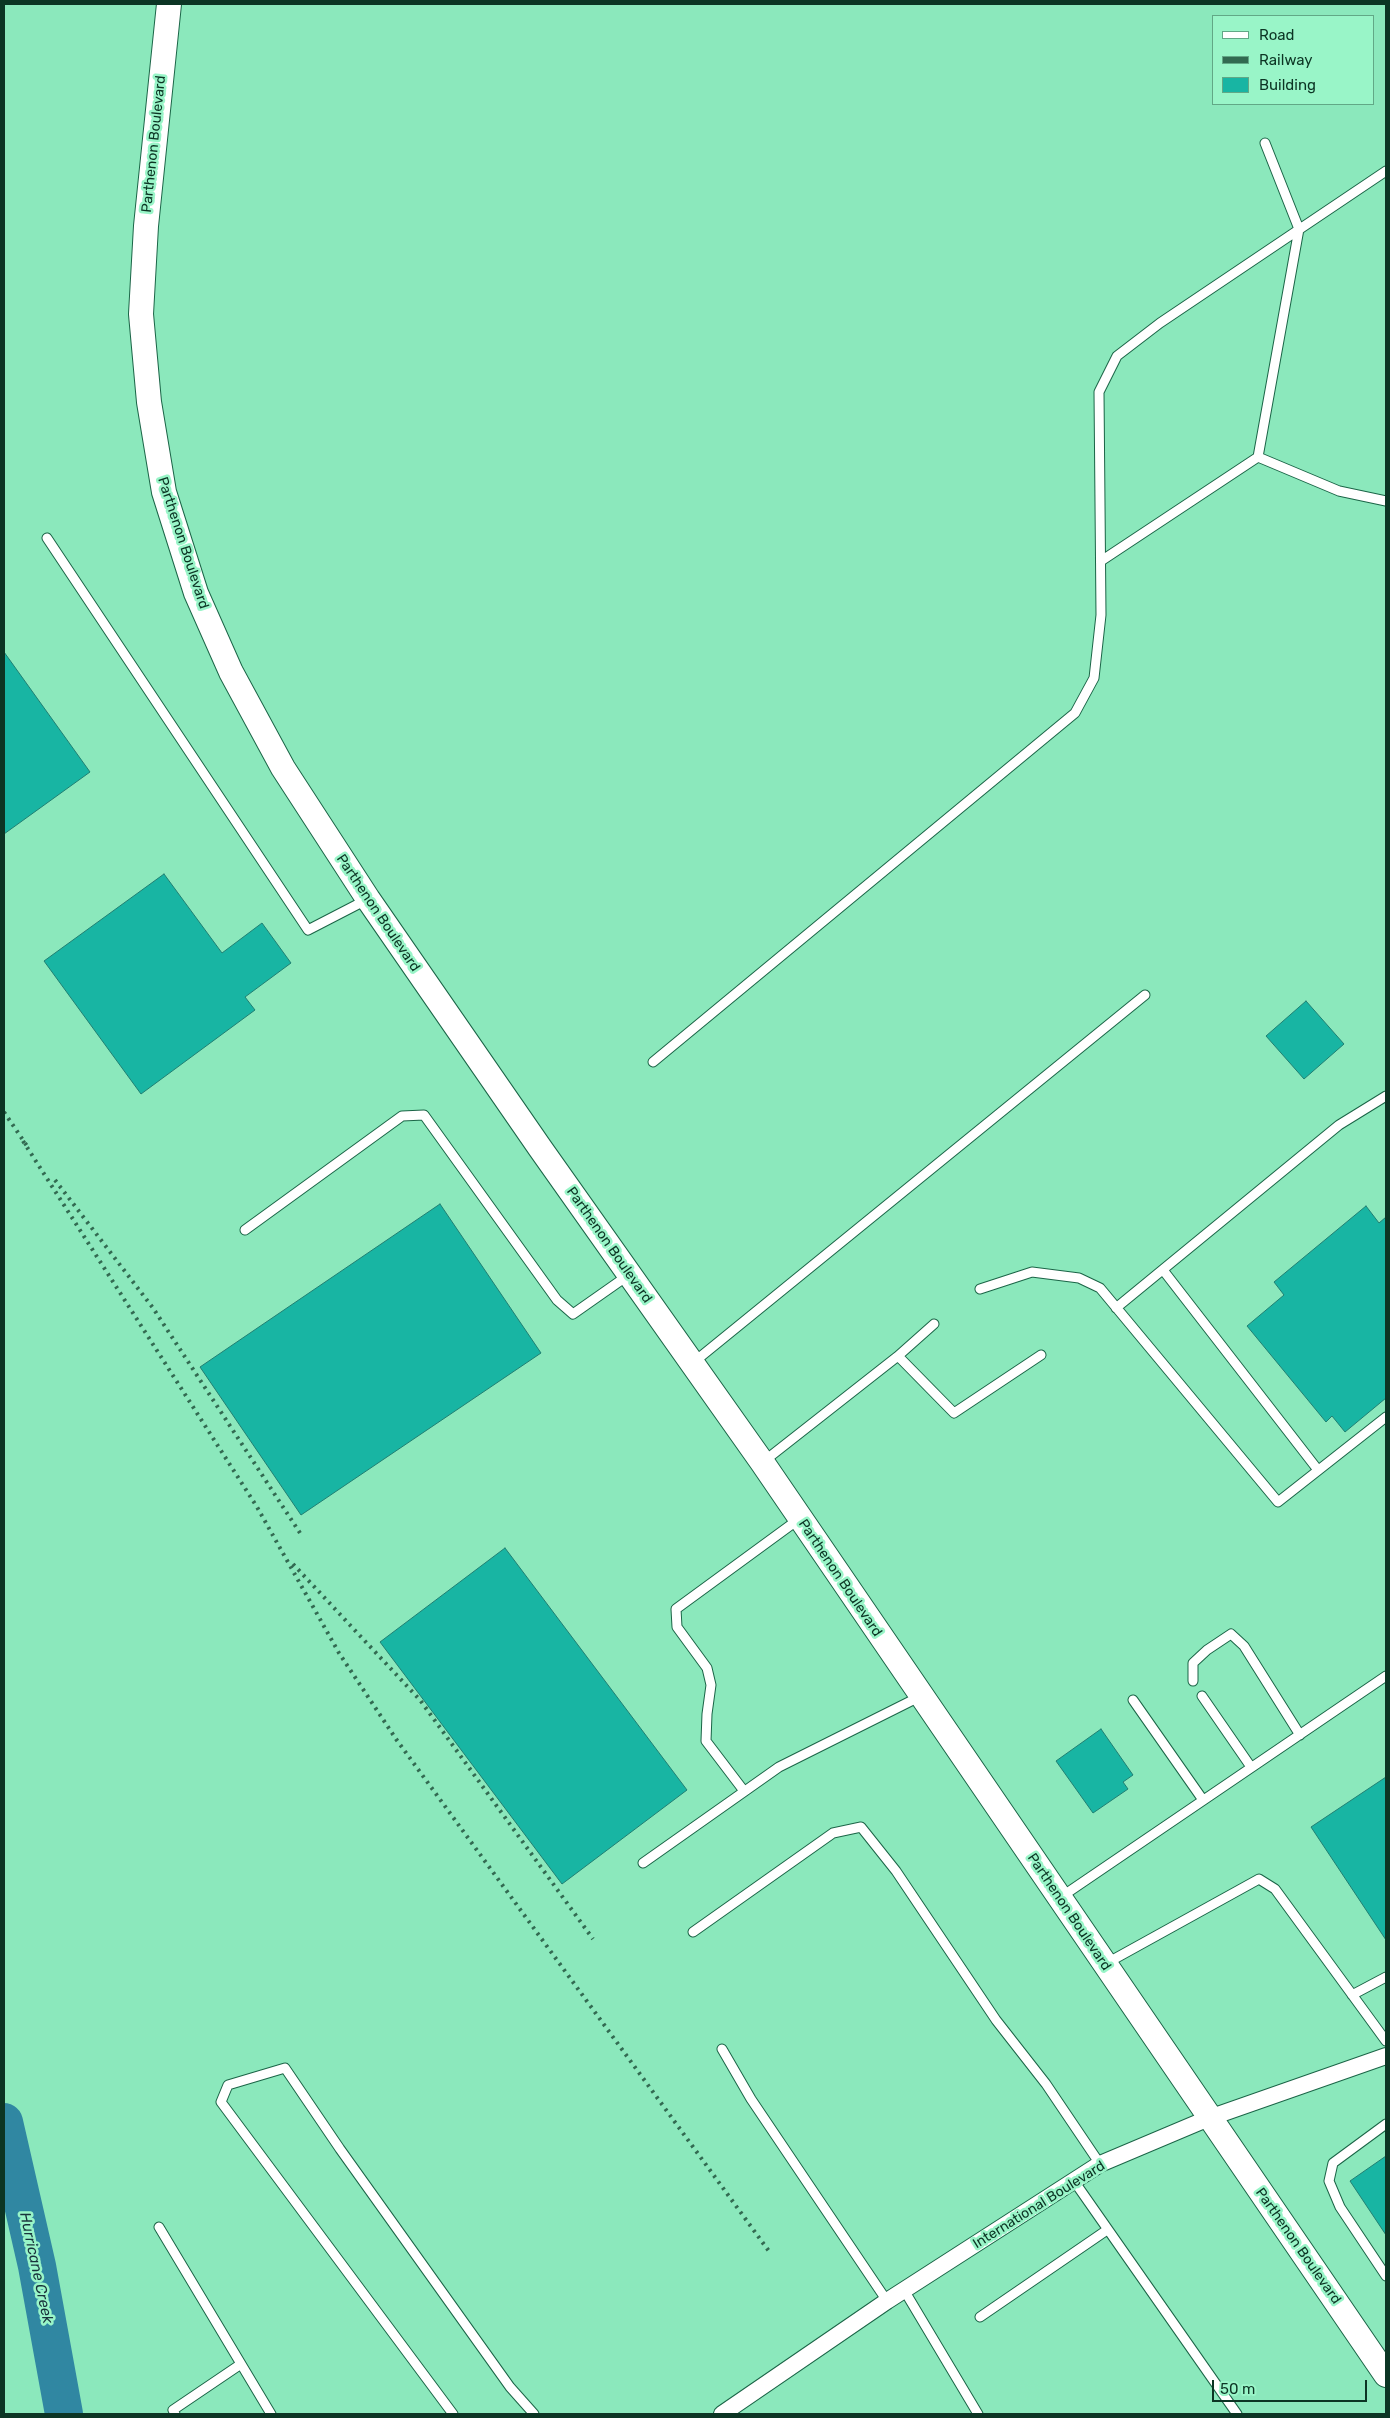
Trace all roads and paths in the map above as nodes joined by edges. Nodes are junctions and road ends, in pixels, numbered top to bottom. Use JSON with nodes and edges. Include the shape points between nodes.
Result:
{"nodes":[{"id":1,"x":169,"y":7,"type":"edge"},
{"id":2,"x":1265,"y":143,"type":"dead end"},
{"id":3,"x":1386,"y":171,"type":"edge"},
{"id":4,"x":1299,"y":229,"type":"junction"},
{"id":5,"x":1258,"y":457,"type":"junction"},
{"id":6,"x":1386,"y":501,"type":"edge"},
{"id":7,"x":47,"y":538,"type":"dead end"},
{"id":8,"x":1101,"y":561,"type":"junction"},
{"id":9,"x":368,"y":899,"type":"junction"},
{"id":10,"x":1145,"y":995,"type":"dead end"},
{"id":11,"x":653,"y":1062,"type":"dead end"},
{"id":12,"x":1386,"y":1096,"type":"edge"},
{"id":13,"x":245,"y":1230,"type":"dead end"},
{"id":14,"x":1163,"y":1270,"type":"junction"},
{"id":15,"x":630,"y":1274,"type":"junction"},
{"id":16,"x":980,"y":1290,"type":"dead end"},
{"id":17,"x":1116,"y":1308,"type":"junction"},
{"id":18,"x":934,"y":1324,"type":"dead end"},
{"id":19,"x":1041,"y":1355,"type":"dead end"},
{"id":20,"x":898,"y":1356,"type":"junction"},
{"id":21,"x":692,"y":1364,"type":"junction"},
{"id":22,"x":1386,"y":1417,"type":"edge"},
{"id":23,"x":762,"y":1462,"type":"junction"},
{"id":24,"x":1318,"y":1470,"type":"junction"},
{"id":25,"x":799,"y":1518,"type":"junction"},
{"id":26,"x":1386,"y":1676,"type":"edge"},
{"id":27,"x":1192,"y":1681,"type":"dead end"},
{"id":28,"x":921,"y":1696,"type":"junction"},
{"id":29,"x":1202,"y":1696,"type":"dead end"},
{"id":30,"x":1133,"y":1700,"type":"dead end"},
{"id":31,"x":1300,"y":1734,"type":"junction"},
{"id":32,"x":1252,"y":1768,"type":"junction"},
{"id":33,"x":744,"y":1792,"type":"junction"},
{"id":34,"x":1203,"y":1800,"type":"junction"},
{"id":35,"x":643,"y":1863,"type":"dead end"},
{"id":36,"x":1059,"y":1898,"type":"junction"},
{"id":37,"x":694,"y":1932,"type":"dead end"},
{"id":38,"x":1104,"y":1964,"type":"junction"},
{"id":39,"x":1386,"y":1977,"type":"edge"},
{"id":40,"x":1352,"y":1995,"type":"junction"},
{"id":41,"x":1386,"y":2041,"type":"edge"},
{"id":42,"x":722,"y":2049,"type":"dead end"},
{"id":43,"x":1386,"y":2056,"type":"edge"},
{"id":44,"x":1209,"y":2118,"type":"junction"},
{"id":45,"x":1386,"y":2124,"type":"edge"},
{"id":46,"x":1100,"y":2164,"type":"junction"},
{"id":47,"x":1074,"y":2181,"type":"junction"},
{"id":48,"x":159,"y":2227,"type":"dead end"},
{"id":49,"x":1108,"y":2230,"type":"junction"},
{"id":50,"x":1386,"y":2276,"type":"edge"},
{"id":51,"x":904,"y":2290,"type":"junction"},
{"id":52,"x":887,"y":2301,"type":"junction"},
{"id":53,"x":980,"y":2317,"type":"dead end"},
{"id":54,"x":241,"y":2364,"type":"junction"},
{"id":55,"x":1386,"y":2375,"type":"edge"},
{"id":56,"x":175,"y":2414,"type":"edge"},
{"id":57,"x":271,"y":2414,"type":"edge"},
{"id":58,"x":453,"y":2414,"type":"edge"},
{"id":59,"x":534,"y":2414,"type":"edge"},
{"id":60,"x":722,"y":2414,"type":"edge"},
{"id":61,"x":978,"y":2414,"type":"edge"},
{"id":62,"x":1237,"y":2414,"type":"edge"}],
"edges":[{"from":1,"to":9,"type":"main road","name":"Parthenon Boulevard","via":[[146,226],[141,314],[149,402],[164,492],[196,593],[231,672],[283,768]]},
{"from":2,"to":4,"type":"lane"},
{"from":3,"to":4,"type":"lane"},
{"from":4,"to":5,"type":"lane"},
{"from":4,"to":8,"type":"lane","via":[[1117,356],[1099,392]]},
{"from":5,"to":6,"type":"lane","via":[[1339,491]]},
{"from":5,"to":8,"type":"lane"},
{"from":7,"to":9,"type":"lane","via":[[308,930]]},
{"from":8,"to":11,"type":"lane","via":[[1102,615],[1094,678],[1075,712]]},
{"from":9,"to":15,"type":"main road","name":"Parthenon Boulevard"},
{"from":10,"to":21,"type":"lane"},
{"from":12,"to":14,"type":"lane","via":[[1339,1124]]},
{"from":13,"to":15,"type":"lane","via":[[402,1116],[424,1115],[557,1300],[572,1314]]},
{"from":14,"to":17,"type":"lane"},
{"from":14,"to":24,"type":"lane"},
{"from":15,"to":21,"type":"main road","name":"Parthenon Boulevard"},
{"from":16,"to":17,"type":"lane","via":[[1032,1272],[1079,1278],[1100,1288]]},
{"from":17,"to":24,"type":"lane","via":[[1278,1502]]},
{"from":18,"to":20,"type":"lane"},
{"from":19,"to":20,"type":"lane","via":[[954,1413]]},
{"from":20,"to":23,"type":"lane"},
{"from":21,"to":23,"type":"main road","name":"Parthenon Boulevard"},
{"from":22,"to":24,"type":"lane"},
{"from":23,"to":25,"type":"main road","name":"Parthenon Boulevard"},
{"from":25,"to":28,"type":"main road","name":"Parthenon Boulevard"},
{"from":25,"to":33,"type":"lane","via":[[676,1609],[676,1627],[706,1668],[711,1685],[706,1741]]},
{"from":26,"to":31,"type":"lane"},
{"from":27,"to":31,"type":"lane","via":[[1194,1663],[1231,1634],[1244,1646]]},
{"from":28,"to":33,"type":"lane","via":[[778,1767]]},
{"from":28,"to":36,"type":"main road","name":"Parthenon Boulevard"},
{"from":29,"to":32,"type":"lane"},
{"from":30,"to":34,"type":"lane"},
{"from":31,"to":32,"type":"lane"},
{"from":32,"to":34,"type":"lane"},
{"from":33,"to":35,"type":"lane"},
{"from":34,"to":36,"type":"lane"},
{"from":36,"to":38,"type":"main road","name":"Parthenon Boulevard"},
{"from":37,"to":46,"type":"lane","via":[[833,1833],[861,1827],[896,1871],[996,2020],[1046,2084]]},
{"from":38,"to":40,"type":"lane","via":[[1259,1879],[1275,1889]]},
{"from":38,"to":44,"type":"main road","name":"Parthenon Boulevard"},
{"from":39,"to":40,"type":"lane"},
{"from":40,"to":41,"type":"lane"},
{"from":42,"to":52,"type":"lane","via":[[751,2100]]},
{"from":43,"to":44,"type":"street","name":"International Boulevard"},
{"from":44,"to":46,"type":"street","name":"International Boulevard"},
{"from":44,"to":55,"type":"main road","name":"Parthenon Boulevard"},
{"from":45,"to":50,"type":"lane","via":[[1333,2163],[1329,2182],[1340,2207]]},
{"from":46,"to":47,"type":"street","name":"International Boulevard"},
{"from":47,"to":49,"type":"lane"},
{"from":47,"to":51,"type":"street","name":"International Boulevard"},
{"from":48,"to":54,"type":"lane"},
{"from":49,"to":53,"type":"lane"},
{"from":49,"to":62,"type":"lane"},
{"from":51,"to":52,"type":"street","name":"International Boulevard"},
{"from":51,"to":61,"type":"lane"},
{"from":52,"to":60,"type":"street","name":"International Boulevard"},
{"from":54,"to":56,"type":"lane","via":[[172,2410]]},
{"from":54,"to":57,"type":"lane"},
{"from":58,"to":59,"type":"lane","via":[[221,2102],[228,2085],[285,2068],[505,2379]]}]}
